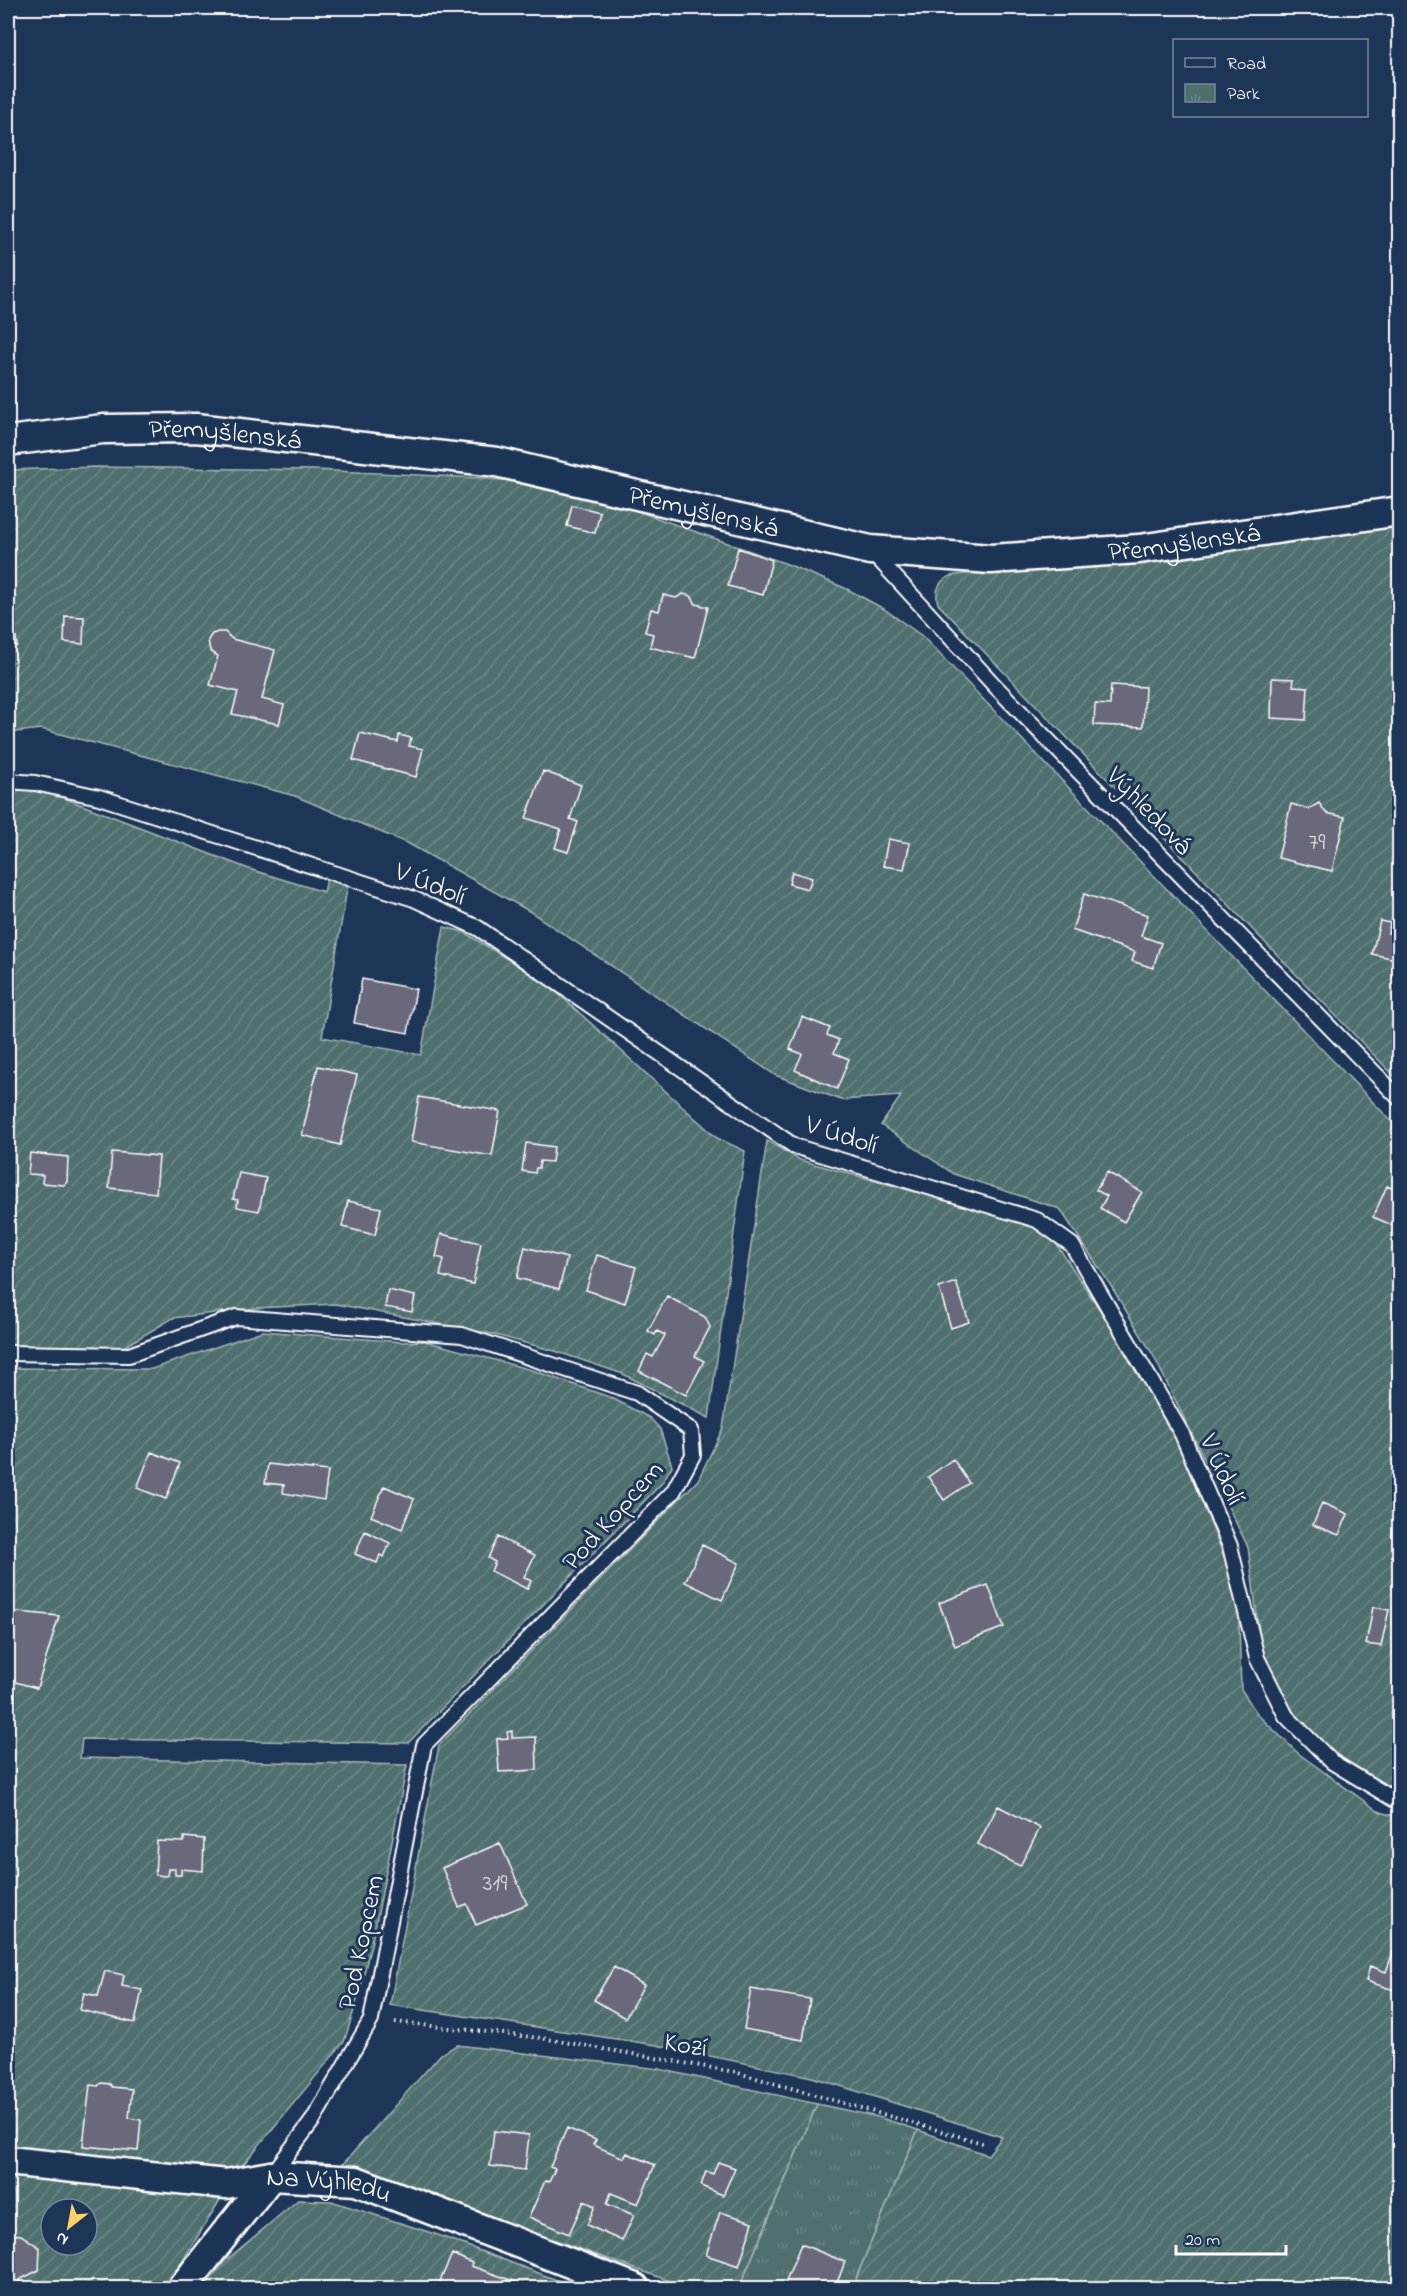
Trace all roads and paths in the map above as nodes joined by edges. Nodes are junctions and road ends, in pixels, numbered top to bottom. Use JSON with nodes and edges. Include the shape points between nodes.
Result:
{"nodes":[{"id":1,"x":8,"y":441,"type":"edge"},
{"id":2,"x":1400,"y":511,"type":"edge"},
{"id":3,"x":870,"y":550,"type":"junction"},
{"id":4,"x":8,"y":782,"type":"edge"},
{"id":5,"x":1400,"y":1099,"type":"edge"},
{"id":6,"x":8,"y":1353,"type":"edge"},
{"id":7,"x":1400,"y":1803,"type":"edge"},
{"id":8,"x":371,"y":2020,"type":"junction"},
{"id":9,"x":986,"y":2144,"type":"dead end"},
{"id":10,"x":8,"y":2161,"type":"edge"},
{"id":11,"x":271,"y":2176,"type":"junction"},
{"id":12,"x":182,"y":2289,"type":"edge"},
{"id":13,"x":634,"y":2289,"type":"edge"}],
"edges":[{"from":1,"to":3,"type":"street","name":"Přemyšlenská","via":[[103,429],[196,428],[497,462]]},
{"from":2,"to":3,"type":"street","name":"Přemyšlenská","via":[[1139,549],[991,559]]},
{"from":3,"to":5,"type":"lane","name":"Výhledová","via":[[994,686]]},
{"from":4,"to":7,"type":"lane","name":"V Údolí","via":[[35,783],[99,797],[414,899],[478,928],[794,1146],[1037,1220],[1072,1245],[1182,1434],[1230,1546],[1257,1658],[1286,1716],[1332,1762]]},
{"from":6,"to":8,"type":"lane","name":"Pod Kopcem","via":[[129,1355],[236,1317],[462,1335],[637,1393],[691,1430],[693,1455],[673,1492],[424,1745]]},
{"from":8,"to":9,"type":"path","name":"Kozí","via":[[541,2038],[735,2072]]},
{"from":8,"to":11,"type":"lane","name":"Pod Kopcem","via":[[313,2120]]},
{"from":10,"to":11,"type":"street","name":"Na Výhledu","via":[[226,2184]]},
{"from":11,"to":12,"type":"street"},
{"from":11,"to":13,"type":"street","name":"Na Výhledu","via":[[356,2181]]}]}
